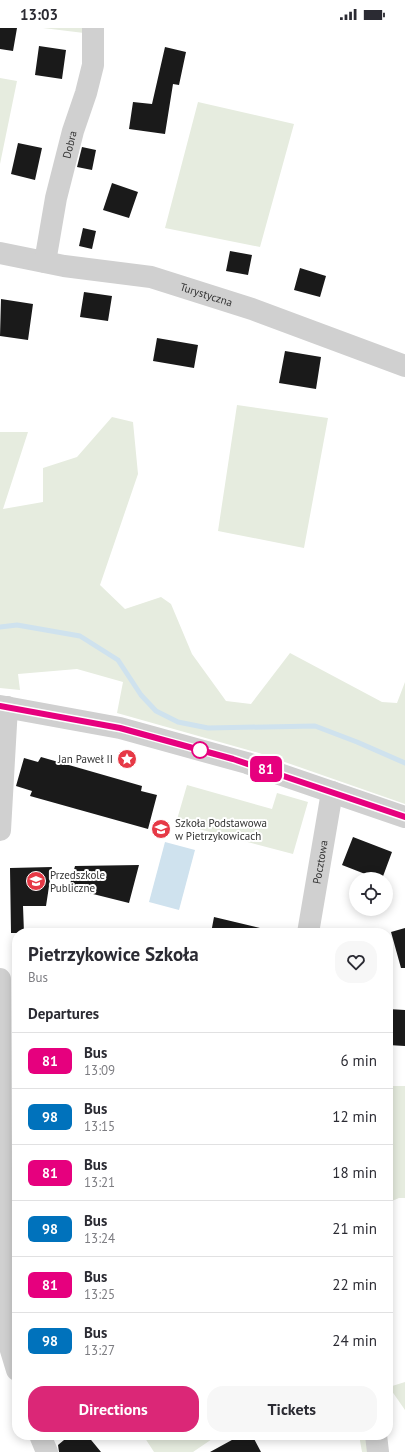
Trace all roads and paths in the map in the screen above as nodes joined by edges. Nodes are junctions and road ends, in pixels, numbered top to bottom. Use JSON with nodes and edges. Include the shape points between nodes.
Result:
{"nodes":[{"id":1,"x":92,"y":28,"type":"edge"},
{"id":2,"x":0,"y":253,"type":"edge"},
{"id":3,"x":45,"y":262,"type":"junction"},
{"id":4,"x":405,"y":366,"type":"edge"},
{"id":5,"x":3,"y":707,"type":"edge"},
{"id":6,"x":332,"y":792,"type":"junction"},
{"id":7,"x":405,"y":817,"type":"edge"},
{"id":8,"x":0,"y":830,"type":"edge"},
{"id":9,"x":309,"y":928,"type":"edge"},
{"id":10,"x":0,"y":979,"type":"edge"},
{"id":11,"x":12,"y":1354,"type":"edge"},
{"id":12,"x":42,"y":1440,"type":"edge"},
{"id":13,"x":377,"y":1440,"type":"edge"},
{"id":14,"x":47,"y":1452,"type":"edge"},
{"id":15,"x":378,"y":1452,"type":"edge"}],
"edges":[{"from":1,"to":3,"type":"street","name":"Dobra","via":[[93,65],[58,191]]},
{"from":2,"to":3,"type":"street","name":"Turystyczna"},
{"from":3,"to":4,"type":"street","name":"Turystyczna","via":[[151,277],[252,309]]},
{"from":5,"to":6,"type":"street","via":[[127,730],[247,763]]},
{"from":5,"to":8,"type":"street"},
{"from":6,"to":7,"type":"street"},
{"from":6,"to":9,"type":"street","name":"Pocztowa"},
{"from":10,"to":11,"type":"street","via":[[1,1169],[6,1334]]},
{"from":12,"to":14,"type":"street"},
{"from":13,"to":15,"type":"street"}]}
